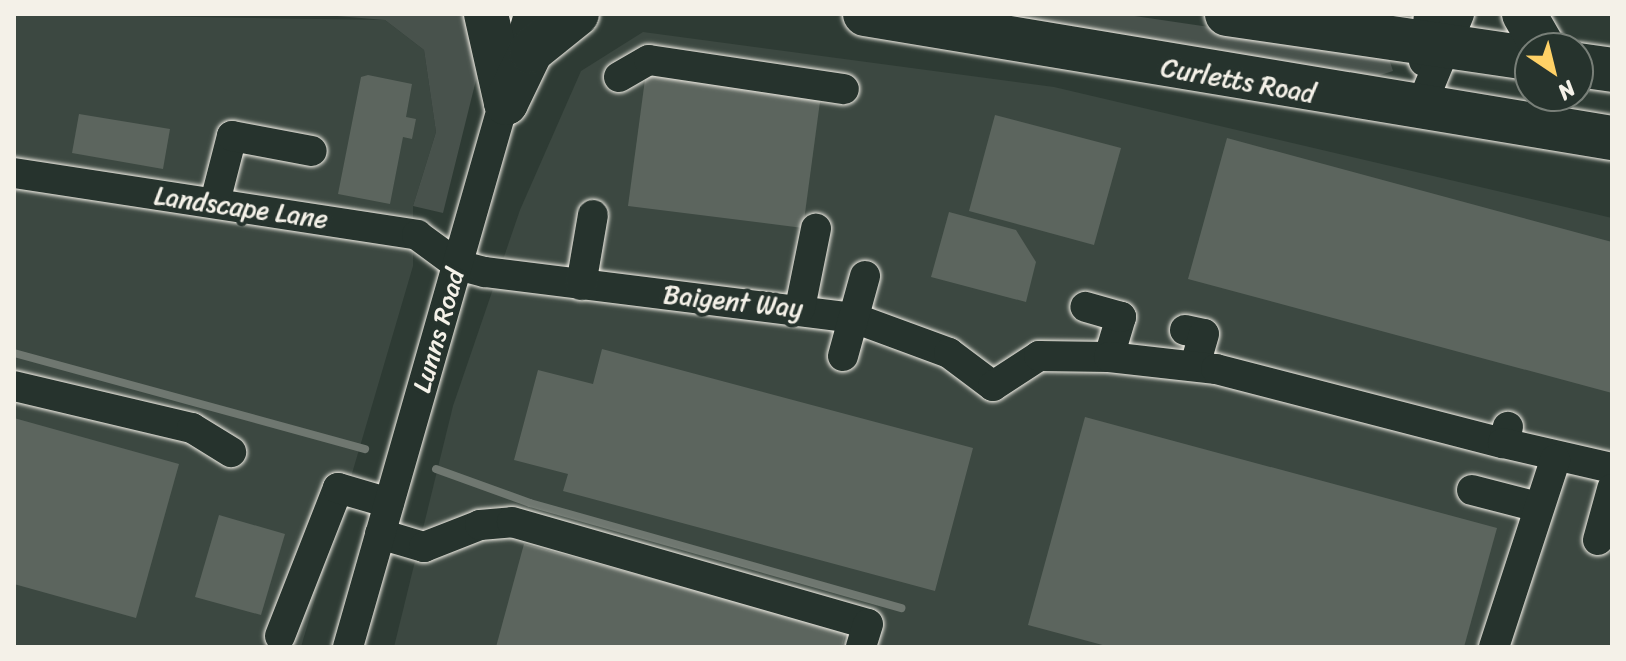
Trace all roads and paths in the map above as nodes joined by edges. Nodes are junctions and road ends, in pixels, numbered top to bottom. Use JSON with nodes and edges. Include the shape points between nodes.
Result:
{"nodes":[{"id":1,"x":486,"y":14,"type":"edge"},
{"id":2,"x":529,"y":14,"type":"edge"},
{"id":3,"x":577,"y":14,"type":"edge"},
{"id":4,"x":865,"y":14,"type":"edge"},
{"id":5,"x":1227,"y":14,"type":"edge"},
{"id":6,"x":1524,"y":14,"type":"edge"},
{"id":7,"x":1440,"y":29,"type":"edge"},
{"id":8,"x":1535,"y":32,"type":"edge"},
{"id":9,"x":1514,"y":53,"type":"edge"},
{"id":10,"x":619,"y":77,"type":"dead end"},
{"id":11,"x":844,"y":89,"type":"dead end"},
{"id":12,"x":506,"y":103,"type":"junction"},
{"id":13,"x":1419,"y":111,"type":"junction"},
{"id":14,"x":1612,"y":138,"type":"edge"},
{"id":15,"x":312,"y":151,"type":"dead end"},
{"id":16,"x":14,"y":173,"type":"edge"},
{"id":17,"x":215,"y":202,"type":"junction"},
{"id":18,"x":593,"y":215,"type":"dead end"},
{"id":19,"x":816,"y":229,"type":"dead end"},
{"id":20,"x":458,"y":265,"type":"junction"},
{"id":21,"x":865,"y":276,"type":"dead end"},
{"id":22,"x":581,"y":285,"type":"junction"},
{"id":23,"x":1085,"y":307,"type":"dead end"},
{"id":24,"x":800,"y":308,"type":"junction"},
{"id":25,"x":854,"y":318,"type":"junction"},
{"id":26,"x":1185,"y":330,"type":"dead end"},
{"id":27,"x":843,"y":356,"type":"dead end"},
{"id":28,"x":1109,"y":357,"type":"junction"},
{"id":29,"x":1195,"y":366,"type":"junction"},
{"id":30,"x":14,"y":386,"type":"edge"},
{"id":31,"x":231,"y":452,"type":"dead end"},
{"id":32,"x":1555,"y":460,"type":"junction"},
{"id":33,"x":1612,"y":468,"type":"edge"},
{"id":34,"x":1612,"y":489,"type":"edge"},
{"id":35,"x":1472,"y":490,"type":"dead end"},
{"id":36,"x":389,"y":503,"type":"junction"},
{"id":37,"x":1538,"y":507,"type":"junction"},
{"id":38,"x":380,"y":534,"type":"junction"},
{"id":39,"x":1598,"y":540,"type":"dead end"},
{"id":40,"x":280,"y":636,"type":"dead end"},
{"id":41,"x":348,"y":647,"type":"edge"},
{"id":42,"x":861,"y":647,"type":"edge"},
{"id":43,"x":1494,"y":647,"type":"edge"}],
"edges":[{"from":1,"to":12,"type":"highway"},
{"from":2,"to":12,"type":"street","name":"Lunns Road"},
{"from":3,"to":12,"type":"highway","via":[[531,51]]},
{"from":4,"to":13,"type":"highway","name":"Curletts Road"},
{"from":5,"to":7,"type":"highway"},
{"from":6,"to":8,"type":"highway"},
{"from":7,"to":9,"type":"highway"},
{"from":7,"to":13,"type":"street"},
{"from":10,"to":11,"type":"street","via":[[649,60]]},
{"from":12,"to":20,"type":"street","name":"Lunns Road"},
{"from":13,"to":14,"type":"highway","name":"Curletts Road"},
{"from":15,"to":17,"type":"street","via":[[232,136]]},
{"from":16,"to":17,"type":"street","name":"Landscape Lane","via":[[107,195]]},
{"from":17,"to":20,"type":"street","name":"Landscape Lane","via":[[417,235]]},
{"from":18,"to":22,"type":"street"},
{"from":19,"to":24,"type":"street"},
{"from":20,"to":22,"type":"street","name":"Baigent Way"},
{"from":20,"to":36,"type":"street","name":"Lunns Road"},
{"from":21,"to":25,"type":"street"},
{"from":22,"to":24,"type":"street","name":"Baigent Way"},
{"from":23,"to":28,"type":"street","via":[[1121,317]]},
{"from":24,"to":25,"type":"street","name":"Baigent Way"},
{"from":25,"to":27,"type":"street"},
{"from":25,"to":28,"type":"street","name":"Baigent Way","via":[[949,353],[993,386],[1039,356]]},
{"from":26,"to":29,"type":"street","via":[[1204,334]]},
{"from":28,"to":29,"type":"street"},
{"from":29,"to":32,"type":"street","via":[[1506,435]]},
{"from":30,"to":31,"type":"street","via":[[192,428]]},
{"from":32,"to":33,"type":"street"},
{"from":32,"to":37,"type":"street"},
{"from":34,"to":39,"type":"street"},
{"from":35,"to":37,"type":"street"},
{"from":36,"to":38,"type":"street","name":"Lunns Road"},
{"from":36,"to":40,"type":"street","via":[[338,488]]},
{"from":37,"to":43,"type":"street"},
{"from":38,"to":41,"type":"street","name":"Lunns Road"},
{"from":38,"to":42,"type":"street","via":[[424,547],[480,525],[512,522],[868,624]]}]}
